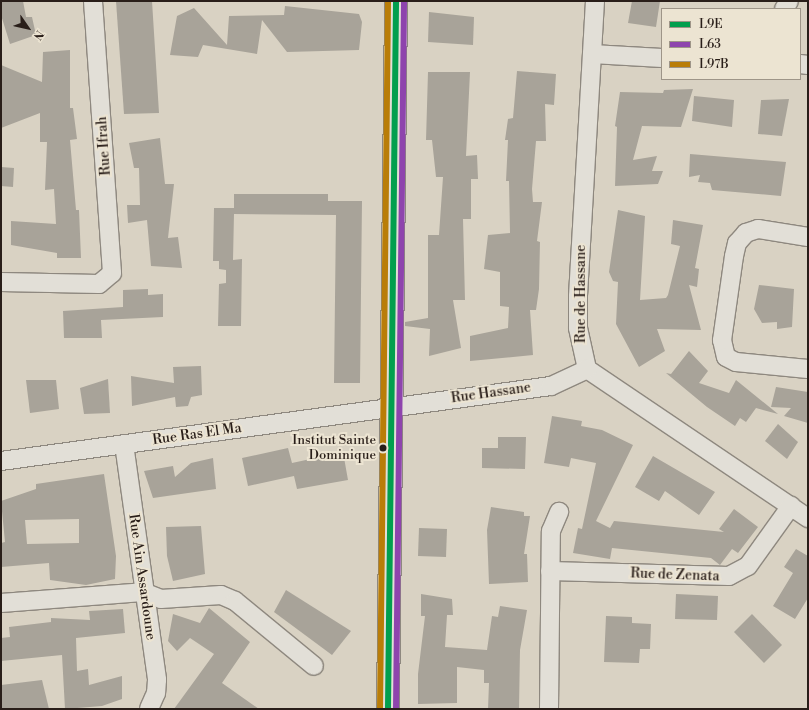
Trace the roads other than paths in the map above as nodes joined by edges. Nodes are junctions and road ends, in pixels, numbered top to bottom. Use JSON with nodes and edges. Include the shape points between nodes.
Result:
{"nodes":[{"id":1,"x":93,"y":1,"type":"edge"},
{"id":2,"x":396,"y":1,"type":"edge"},
{"id":3,"x":595,"y":1,"type":"edge"},
{"id":4,"x":592,"y":54,"type":"junction"},
{"id":5,"x":661,"y":58,"type":"edge"},
{"id":6,"x":808,"y":238,"type":"edge"},
{"id":7,"x":1,"y":282,"type":"edge"},
{"id":8,"x":587,"y":369,"type":"junction"},
{"id":9,"x":808,"y":369,"type":"edge"},
{"id":10,"x":392,"y":407,"type":"junction"},
{"id":11,"x":124,"y":444,"type":"junction"},
{"id":12,"x":1,"y":461,"type":"edge"},
{"id":13,"x":791,"y":506,"type":"junction"},
{"id":14,"x":559,"y":512,"type":"dead end"},
{"id":15,"x":808,"y":518,"type":"edge"},
{"id":16,"x":550,"y":571,"type":"junction"},
{"id":17,"x":143,"y":592,"type":"junction"},
{"id":18,"x":1,"y":603,"type":"edge"},
{"id":19,"x":314,"y":666,"type":"dead end"},
{"id":20,"x":149,"y":709,"type":"edge"},
{"id":21,"x":388,"y":709,"type":"edge"},
{"id":22,"x":549,"y":709,"type":"edge"}],
"edges":[{"from":1,"to":7,"type":"street","name":"Rue Ifrah","via":[[113,264],[110,277],[99,284]]},
{"from":2,"to":10,"type":"main road"},
{"from":3,"to":4,"type":"street","name":"Rue de Hassane"},
{"from":4,"to":5,"type":"street"},
{"from":4,"to":8,"type":"street","name":"Rue de Hassane","via":[[578,297],[578,328]]},
{"from":6,"to":9,"type":"street","via":[[758,230],[746,233],[737,243],[722,340],[726,357],[736,362]]},
{"from":8,"to":10,"type":"street","name":"Rue Hassane","via":[[551,386]]},
{"from":8,"to":13,"type":"street"},
{"from":10,"to":11,"type":"street","name":"Rue Ras El Ma"},
{"from":10,"to":21,"type":"main road"},
{"from":11,"to":12,"type":"street","name":"Rue Ras El Ma"},
{"from":11,"to":17,"type":"street","name":"Rue Ain Assardoune"},
{"from":13,"to":15,"type":"street"},
{"from":13,"to":16,"type":"street","name":"Rue de Zenata","via":[[748,566],[729,576]]},
{"from":14,"to":16,"type":"street","via":[[551,531]]},
{"from":16,"to":22,"type":"street"},
{"from":17,"to":18,"type":"street"},
{"from":17,"to":19,"type":"street","via":[[161,599],[221,595],[235,601]]},
{"from":17,"to":20,"type":"street","name":"Rue Ain Assardoune","via":[[157,680]]}]}
